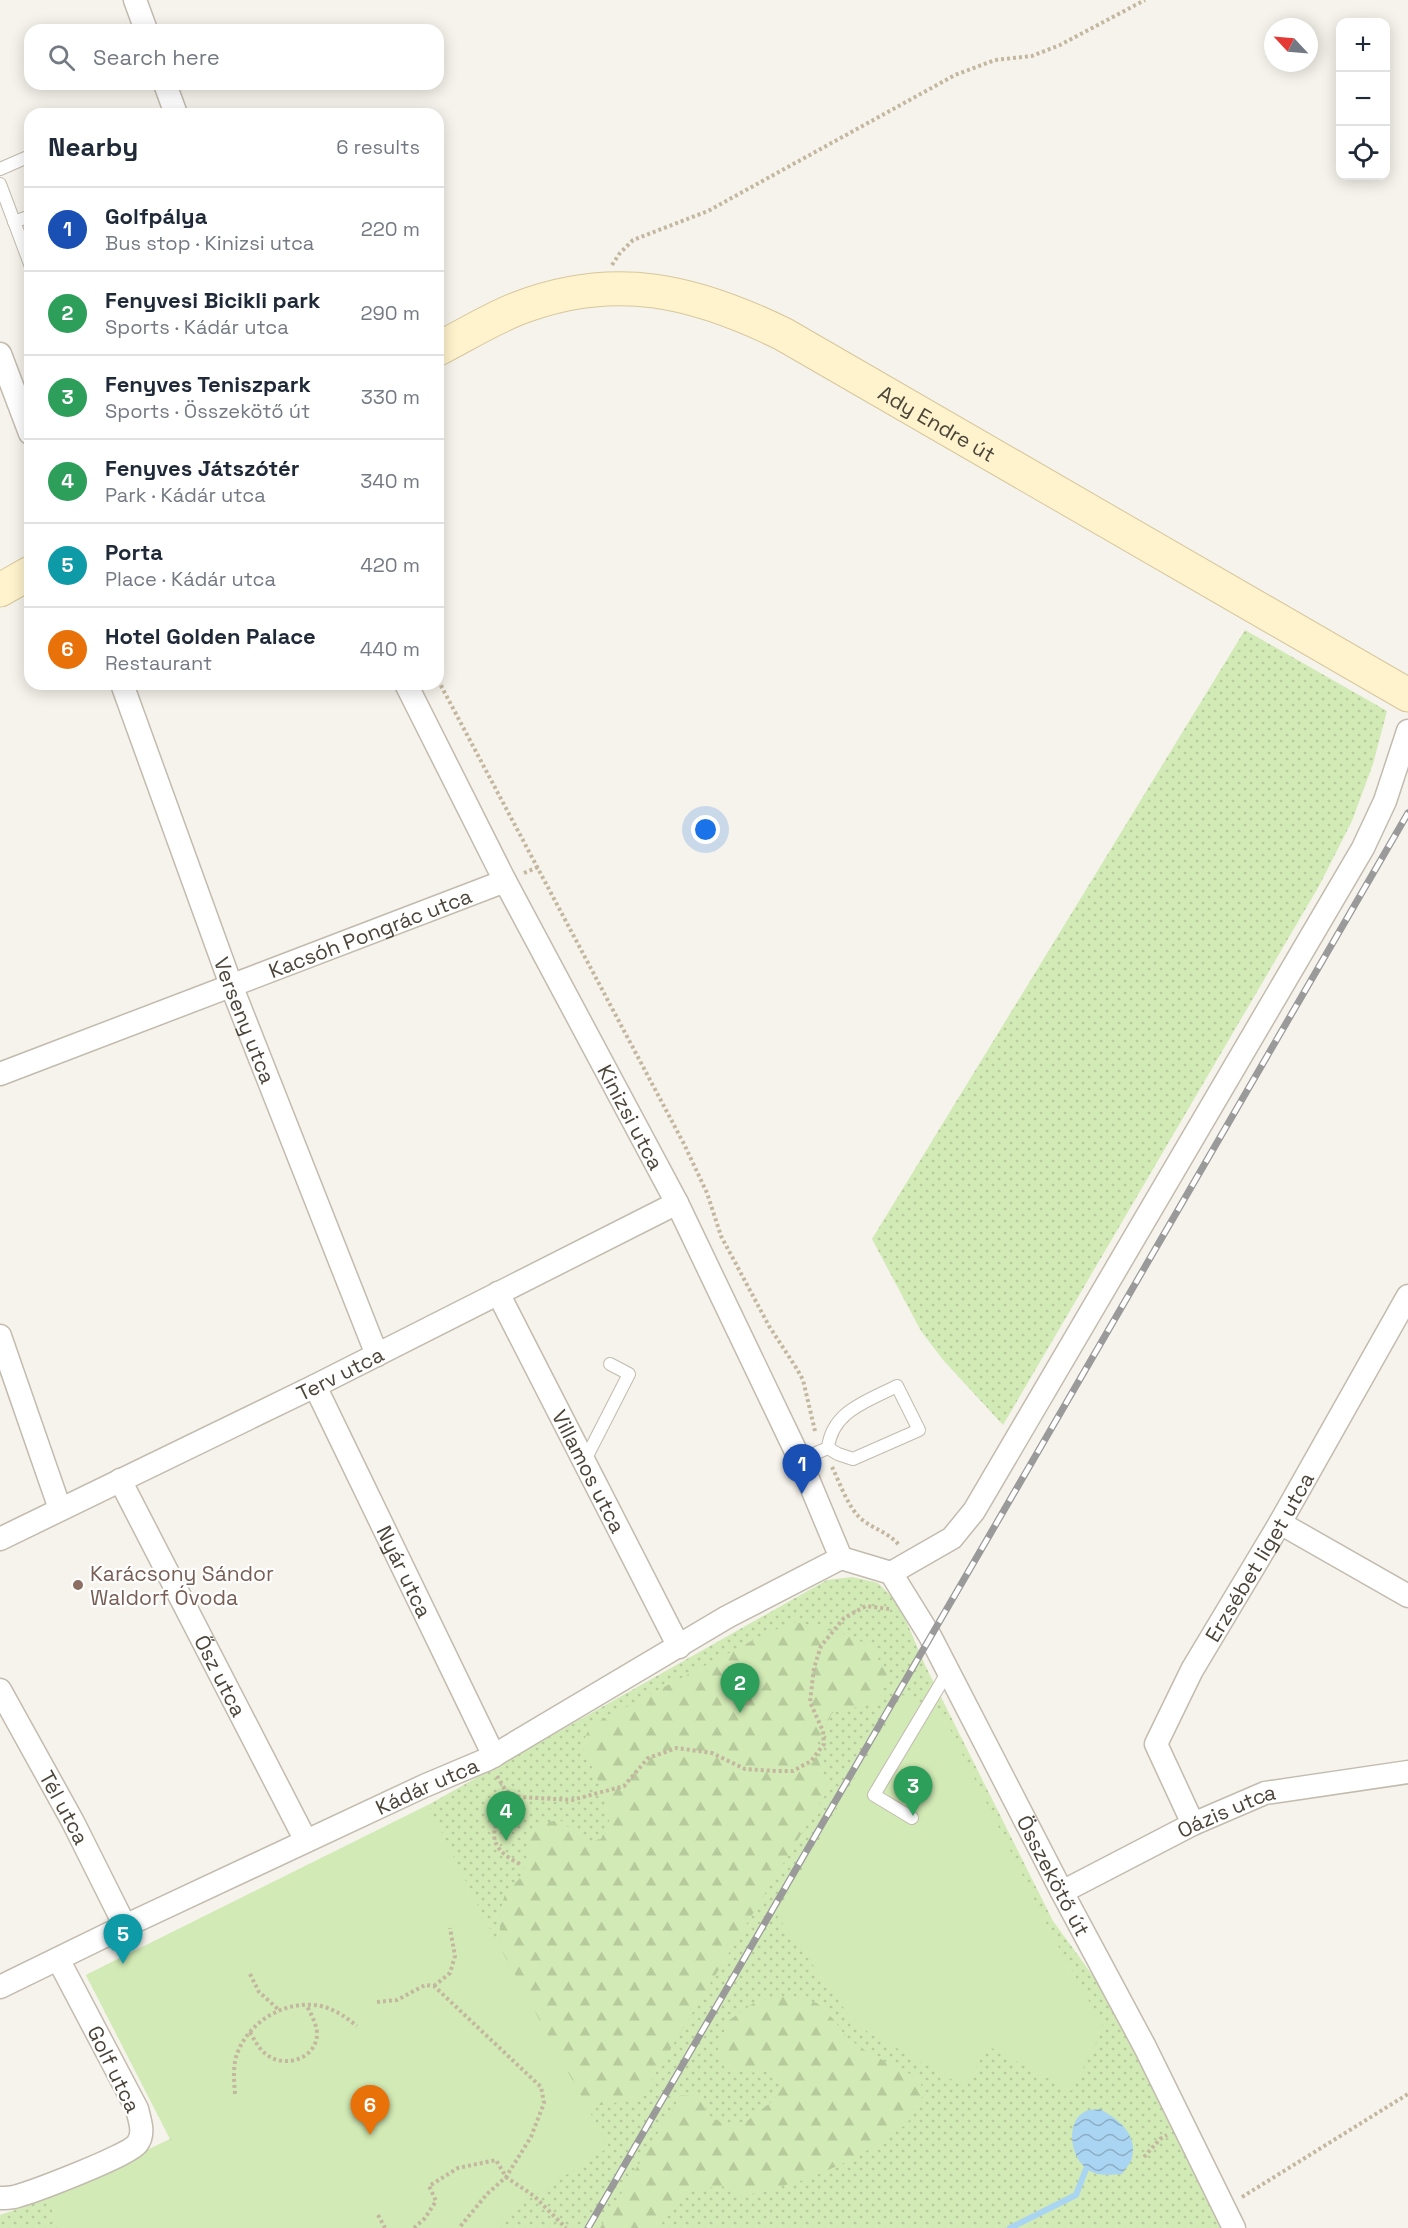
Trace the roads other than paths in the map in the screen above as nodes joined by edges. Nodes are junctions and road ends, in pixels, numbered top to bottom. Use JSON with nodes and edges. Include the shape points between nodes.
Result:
{"nodes":[{"id":1,"x":135,"y":0,"type":"edge"},
{"id":2,"x":144,"y":24,"type":"edge"},
{"id":3,"x":167,"y":90,"type":"edge"},
{"id":4,"x":174,"y":108,"type":"edge"},
{"id":5,"x":24,"y":159,"type":"edge"},
{"id":6,"x":0,"y":169,"type":"edge"},
{"id":7,"x":0,"y":184,"type":"edge"},
{"id":8,"x":24,"y":218,"type":"edge"},
{"id":9,"x":14,"y":222,"type":"junction"},
{"id":10,"x":24,"y":248,"type":"edge"},
{"id":11,"x":444,"y":346,"type":"edge"},
{"id":12,"x":0,"y":354,"type":"edge"},
{"id":13,"x":24,"y":417,"type":"edge"},
{"id":14,"x":24,"y":576,"type":"edge"},
{"id":15,"x":0,"y":590,"type":"edge"},
{"id":16,"x":124,"y":690,"type":"edge"},
{"id":17,"x":409,"y":690,"type":"edge"},
{"id":18,"x":1408,"y":695,"type":"edge"},
{"id":19,"x":1408,"y":731,"type":"edge"},
{"id":20,"x":505,"y":881,"type":"junction"},
{"id":21,"x":231,"y":985,"type":"junction"},
{"id":22,"x":0,"y":1074,"type":"edge"},
{"id":23,"x":677,"y":1203,"type":"junction"},
{"id":24,"x":498,"y":1293,"type":"junction"},
{"id":25,"x":1408,"y":1296,"type":"edge"},
{"id":26,"x":0,"y":1336,"type":"edge"},
{"id":27,"x":376,"y":1355,"type":"junction"},
{"id":28,"x":610,"y":1364,"type":"dead end"},
{"id":29,"x":315,"y":1386,"type":"junction"},
{"id":30,"x":828,"y":1448,"type":"junction"},
{"id":31,"x":800,"y":1460,"type":"junction"},
{"id":32,"x":584,"y":1462,"type":"junction"},
{"id":33,"x":120,"y":1479,"type":"junction"},
{"id":34,"x":60,"y":1509,"type":"junction"},
{"id":35,"x":1280,"y":1522,"type":"junction"},
{"id":36,"x":0,"y":1539,"type":"edge"},
{"id":37,"x":841,"y":1558,"type":"junction"},
{"id":38,"x":891,"y":1573,"type":"junction"},
{"id":39,"x":1408,"y":1596,"type":"edge"},
{"id":40,"x":679,"y":1647,"type":"junction"},
{"id":41,"x":947,"y":1673,"type":"junction"},
{"id":42,"x":0,"y":1690,"type":"edge"},
{"id":43,"x":491,"y":1758,"type":"junction"},
{"id":44,"x":1408,"y":1772,"type":"edge"},
{"id":45,"x":912,"y":1818,"type":"dead end"},
{"id":46,"x":1192,"y":1824,"type":"junction"},
{"id":47,"x":306,"y":1841,"type":"junction"},
{"id":48,"x":1062,"y":1892,"type":"junction"},
{"id":49,"x":124,"y":1926,"type":"junction"},
{"id":50,"x":58,"y":1959,"type":"junction"},
{"id":51,"x":0,"y":1988,"type":"edge"},
{"id":52,"x":0,"y":2198,"type":"edge"},
{"id":53,"x":1229,"y":2218,"type":"edge"}],
"edges":[{"from":1,"to":2,"type":"street"},
{"from":3,"to":4,"type":"street"},
{"from":5,"to":6,"type":"lane"},
{"from":7,"to":9,"type":"lane"},
{"from":8,"to":9,"type":"lane"},
{"from":9,"to":10,"type":"lane"},
{"from":11,"to":18,"type":"street","name":"Ady Endre út","via":[[519,308],[574,292],[632,288],[684,295],[743,315]]},
{"from":12,"to":13,"type":"street"},
{"from":14,"to":15,"type":"street"},
{"from":16,"to":21,"type":"street","name":"Verseny utca"},
{"from":17,"to":20,"type":"street","name":"Kinizsi utca"},
{"from":19,"to":38,"type":"street","via":[[1385,801],[1363,848],[974,1511],[952,1538]]},
{"from":20,"to":21,"type":"street","name":"Kacsóh Pongrác utca"},
{"from":20,"to":23,"type":"street","name":"Kinizsi utca"},
{"from":21,"to":22,"type":"street","name":"Kacsóh Pongrác utca"},
{"from":21,"to":27,"type":"street","name":"Verseny utca"},
{"from":23,"to":24,"type":"street","name":"Terv utca"},
{"from":23,"to":31,"type":"street","name":"Kinizsi utca"},
{"from":24,"to":27,"type":"street","name":"Terv utca"},
{"from":24,"to":32,"type":"street","name":"Villamos utca"},
{"from":25,"to":35,"type":"street","name":"Erzsébet liget utca"},
{"from":26,"to":34,"type":"street"},
{"from":27,"to":29,"type":"street","name":"Terv utca"},
{"from":28,"to":32,"type":"lane","via":[[629,1374]]},
{"from":29,"to":33,"type":"street","name":"Terv utca"},
{"from":29,"to":43,"type":"street","name":"Nyár utca"},
{"from":30,"to":30,"type":"lane","via":[[829,1436],[842,1415],[897,1386],[919,1430],[853,1459]]},
{"from":30,"to":31,"type":"lane"},
{"from":31,"to":37,"type":"street","name":"Kinizsi utca"},
{"from":32,"to":40,"type":"street","name":"Villamos utca"},
{"from":33,"to":34,"type":"street","name":"Terv utca"},
{"from":33,"to":47,"type":"street","name":"Ősz utca"},
{"from":34,"to":36,"type":"street","name":"Terv utca"},
{"from":35,"to":39,"type":"street"},
{"from":35,"to":46,"type":"street","name":"Erzsébet liget utca","via":[[1192,1670],[1156,1744]]},
{"from":37,"to":38,"type":"street"},
{"from":37,"to":40,"type":"street","name":"Kádár utca","via":[[727,1617]]},
{"from":38,"to":41,"type":"street","name":"Összekötő út","via":[[930,1636]]},
{"from":40,"to":43,"type":"street","name":"Kádár utca"},
{"from":41,"to":45,"type":"lane","via":[[874,1795]]},
{"from":41,"to":48,"type":"street","name":"Összekötő út"},
{"from":42,"to":49,"type":"street","name":"Tél utca","via":[[73,1822]]},
{"from":43,"to":47,"type":"street","name":"Kádár utca"},
{"from":44,"to":46,"type":"street","name":"Oázis utca","via":[[1265,1793]]},
{"from":46,"to":48,"type":"street","name":"Oázis utca"},
{"from":47,"to":49,"type":"street","name":"Kádár utca"},
{"from":48,"to":53,"type":"street","name":"Összekötő út","via":[[1145,2047]]},
{"from":49,"to":50,"type":"street","name":"Kádár utca"},
{"from":50,"to":51,"type":"street","name":"Kádár utca"},
{"from":50,"to":52,"type":"street","name":"Golf utca","via":[[137,2109],[141,2138],[131,2150],[74,2175],[12,2198]]}]}
